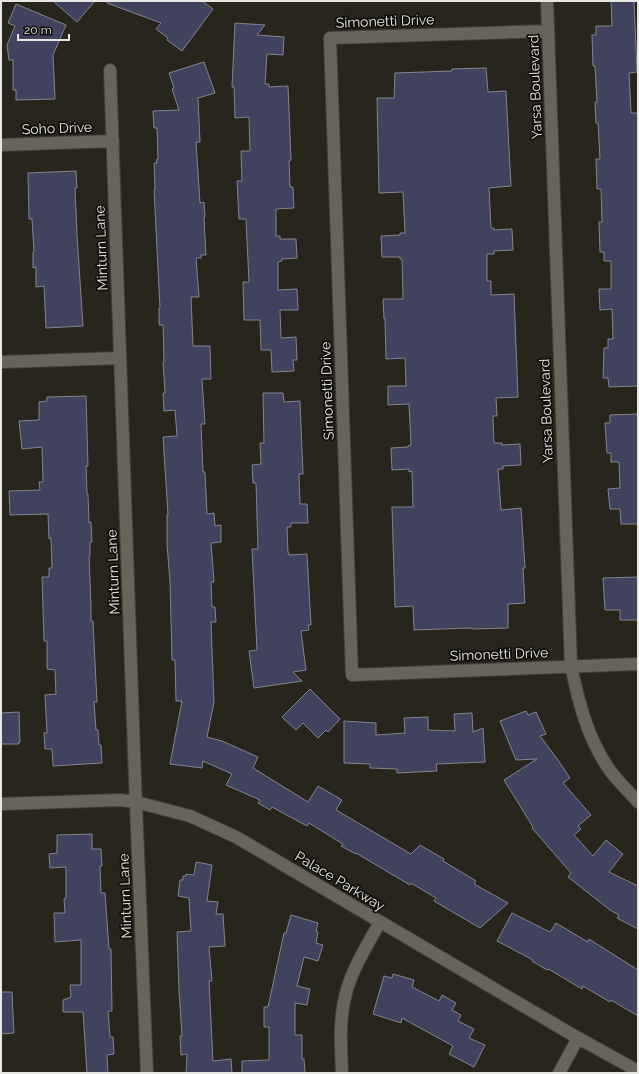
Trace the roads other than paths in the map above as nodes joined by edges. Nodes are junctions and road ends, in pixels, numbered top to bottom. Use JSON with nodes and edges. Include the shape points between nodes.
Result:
{"nodes":[{"id":1,"x":547,"y":1,"type":"edge"},
{"id":2,"x":548,"y":31,"type":"junction"},
{"id":3,"x":110,"y":70,"type":"dead end"},
{"id":4,"x":113,"y":141,"type":"junction"},
{"id":5,"x":1,"y":145,"type":"edge"},
{"id":6,"x":120,"y":358,"type":"junction"},
{"id":7,"x":1,"y":362,"type":"edge"},
{"id":8,"x":638,"y":664,"type":"edge"},
{"id":9,"x":571,"y":666,"type":"junction"},
{"id":10,"x":136,"y":802,"type":"junction"},
{"id":11,"x":638,"y":802,"type":"edge"},
{"id":12,"x":1,"y":804,"type":"edge"},
{"id":13,"x":380,"y":922,"type":"junction"},
{"id":14,"x":578,"y":1038,"type":"junction"},
{"id":15,"x":638,"y":1071,"type":"edge"},
{"id":16,"x":147,"y":1073,"type":"edge"},
{"id":17,"x":342,"y":1073,"type":"edge"},
{"id":18,"x":559,"y":1073,"type":"edge"}],
"edges":[{"from":1,"to":2,"type":"street","name":"Yarsa Boulevard"},
{"from":2,"to":9,"type":"street","name":"Yarsa Boulevard"},
{"from":2,"to":9,"type":"street","name":"Simonetti Drive","via":[[330,38],[351,651],[352,675]]},
{"from":3,"to":4,"type":"street","name":"Minturn Lane"},
{"from":4,"to":5,"type":"street","name":"Soho Drive"},
{"from":4,"to":6,"type":"street","name":"Minturn Lane"},
{"from":6,"to":7,"type":"street"},
{"from":6,"to":10,"type":"street","name":"Minturn Lane"},
{"from":8,"to":9,"type":"street","name":"Simonetti Drive"},
{"from":9,"to":11,"type":"street","name":"Yarsa Boulevard","via":[[579,705],[593,742],[611,772]]},
{"from":10,"to":12,"type":"street","name":"Palace Parkway","via":[[112,800]]},
{"from":10,"to":13,"type":"street","name":"Palace Parkway","via":[[190,816],[236,837]]},
{"from":10,"to":16,"type":"street","name":"Minturn Lane"},
{"from":13,"to":14,"type":"street","name":"Palace Parkway"},
{"from":13,"to":17,"type":"street","via":[[355,968],[345,996],[341,1030]]},
{"from":14,"to":15,"type":"street","name":"Palace Parkway"},
{"from":14,"to":18,"type":"street"}]}
